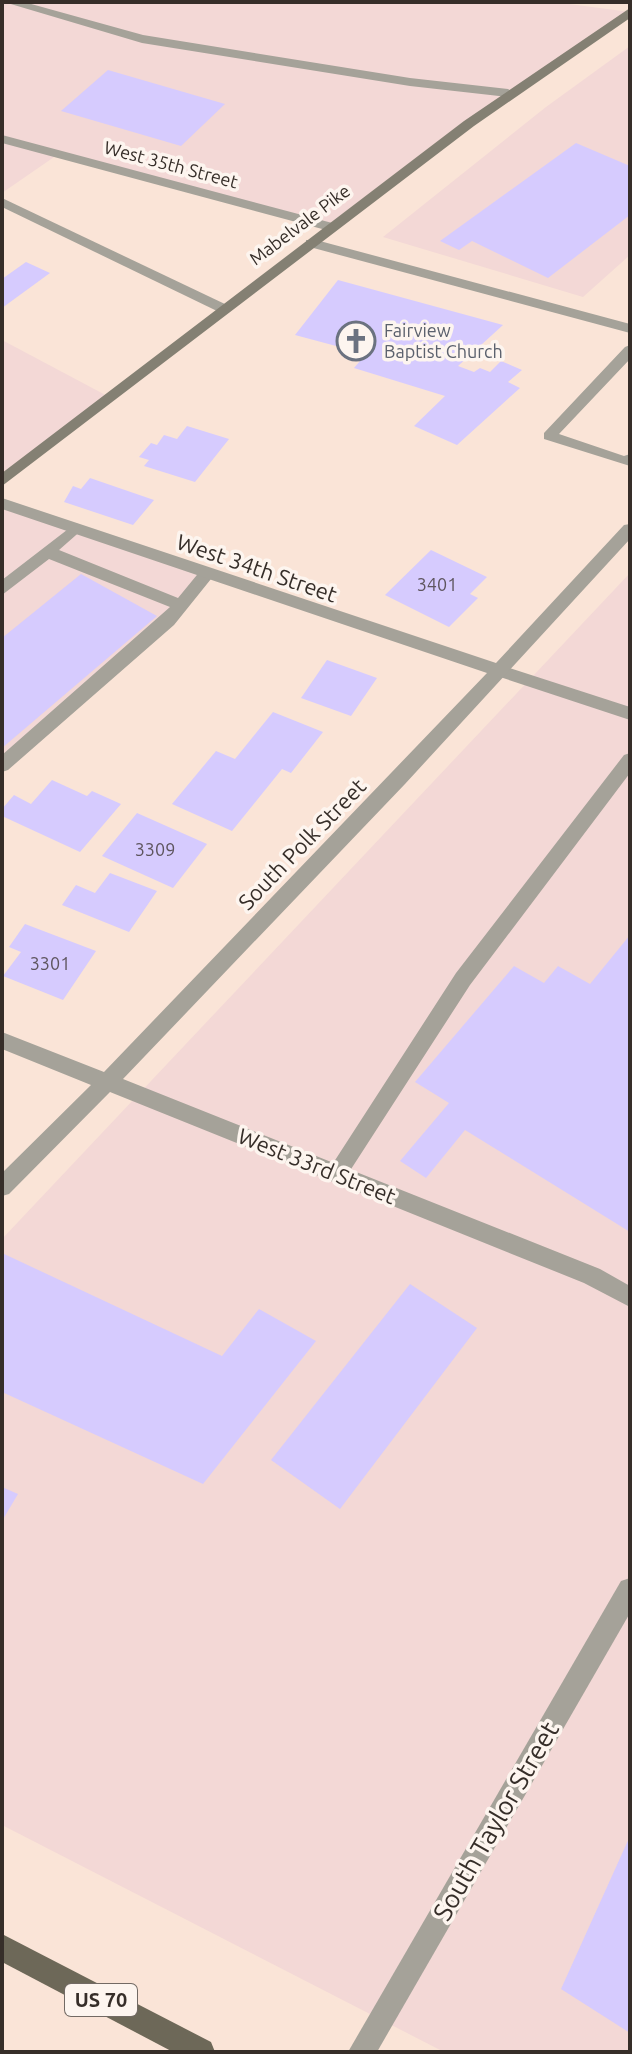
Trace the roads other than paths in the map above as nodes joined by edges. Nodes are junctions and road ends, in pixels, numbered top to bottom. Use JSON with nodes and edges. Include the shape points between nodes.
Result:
{"nodes":[{"id":1,"x":10,"y":2,"type":"edge"},
{"id":2,"x":630,"y":12,"type":"edge"},
{"id":3,"x":508,"y":93,"type":"junction"},
{"id":4,"x":2,"y":139,"type":"edge"},
{"id":5,"x":2,"y":202,"type":"edge"},
{"id":6,"x":331,"y":227,"type":"junction"},
{"id":7,"x":311,"y":243,"type":"junction"},
{"id":8,"x":222,"y":308,"type":"junction"},
{"id":9,"x":630,"y":329,"type":"edge"},
{"id":10,"x":630,"y":350,"type":"edge"},
{"id":11,"x":630,"y":459,"type":"edge"},
{"id":12,"x":2,"y":481,"type":"edge"},
{"id":13,"x":2,"y":503,"type":"edge"},
{"id":14,"x":76,"y":528,"type":"junction"},
{"id":15,"x":630,"y":529,"type":"edge"},
{"id":16,"x":48,"y":552,"type":"junction"},
{"id":17,"x":207,"y":574,"type":"junction"},
{"id":18,"x":2,"y":589,"type":"edge"},
{"id":19,"x":183,"y":606,"type":"junction"},
{"id":20,"x":500,"y":671,"type":"junction"},
{"id":21,"x":630,"y":714,"type":"edge"},
{"id":22,"x":630,"y":760,"type":"edge"},
{"id":23,"x":2,"y":765,"type":"edge"},
{"id":24,"x":2,"y":1040,"type":"edge"},
{"id":25,"x":106,"y":1084,"type":"junction"},
{"id":26,"x":337,"y":1174,"type":"junction"},
{"id":27,"x":2,"y":1187,"type":"edge"},
{"id":28,"x":630,"y":1297,"type":"edge"},
{"id":29,"x":630,"y":1590,"type":"edge"},
{"id":30,"x":2,"y":1947,"type":"edge"},
{"id":31,"x":201,"y":2052,"type":"edge"},
{"id":32,"x":362,"y":2052,"type":"edge"}],
"edges":[{"from":1,"to":3,"type":"street","via":[[142,39]]},
{"from":2,"to":3,"type":"main road","name":"Mabelvale Pike"},
{"from":3,"to":6,"type":"main road","name":"Mabelvale Pike"},
{"from":4,"to":6,"type":"street","name":"West 35th Street"},
{"from":5,"to":8,"type":"street"},
{"from":6,"to":7,"type":"main road","name":"Mabelvale Pike"},
{"from":7,"to":8,"type":"main road","name":"Mabelvale Pike"},
{"from":7,"to":9,"type":"street"},
{"from":8,"to":12,"type":"main road","name":"Mabelvale Pike","via":[[113,399]]},
{"from":10,"to":11,"type":"street","via":[[549,436]]},
{"from":13,"to":14,"type":"street","name":"West 34th Street"},
{"from":14,"to":16,"type":"street"},
{"from":14,"to":17,"type":"street","name":"West 34th Street"},
{"from":15,"to":20,"type":"street","name":"South Polk Street"},
{"from":16,"to":18,"type":"street"},
{"from":16,"to":19,"type":"street"},
{"from":17,"to":19,"type":"street"},
{"from":17,"to":20,"type":"street","name":"West 34th Street"},
{"from":19,"to":23,"type":"street"},
{"from":20,"to":21,"type":"street","name":"West 34th Street"},
{"from":20,"to":25,"type":"street","name":"South Polk Street"},
{"from":22,"to":26,"type":"street","via":[[463,979]]},
{"from":24,"to":25,"type":"street","name":"West 33rd Street"},
{"from":25,"to":26,"type":"street","name":"West 33rd Street"},
{"from":25,"to":27,"type":"street","name":"South Polk Street"},
{"from":26,"to":28,"type":"street","name":"West 33rd Street","via":[[592,1276]]},
{"from":29,"to":32,"type":"street","name":"South Taylor Street"},
{"from":30,"to":31,"type":"main road","number":"US 70"}]}
